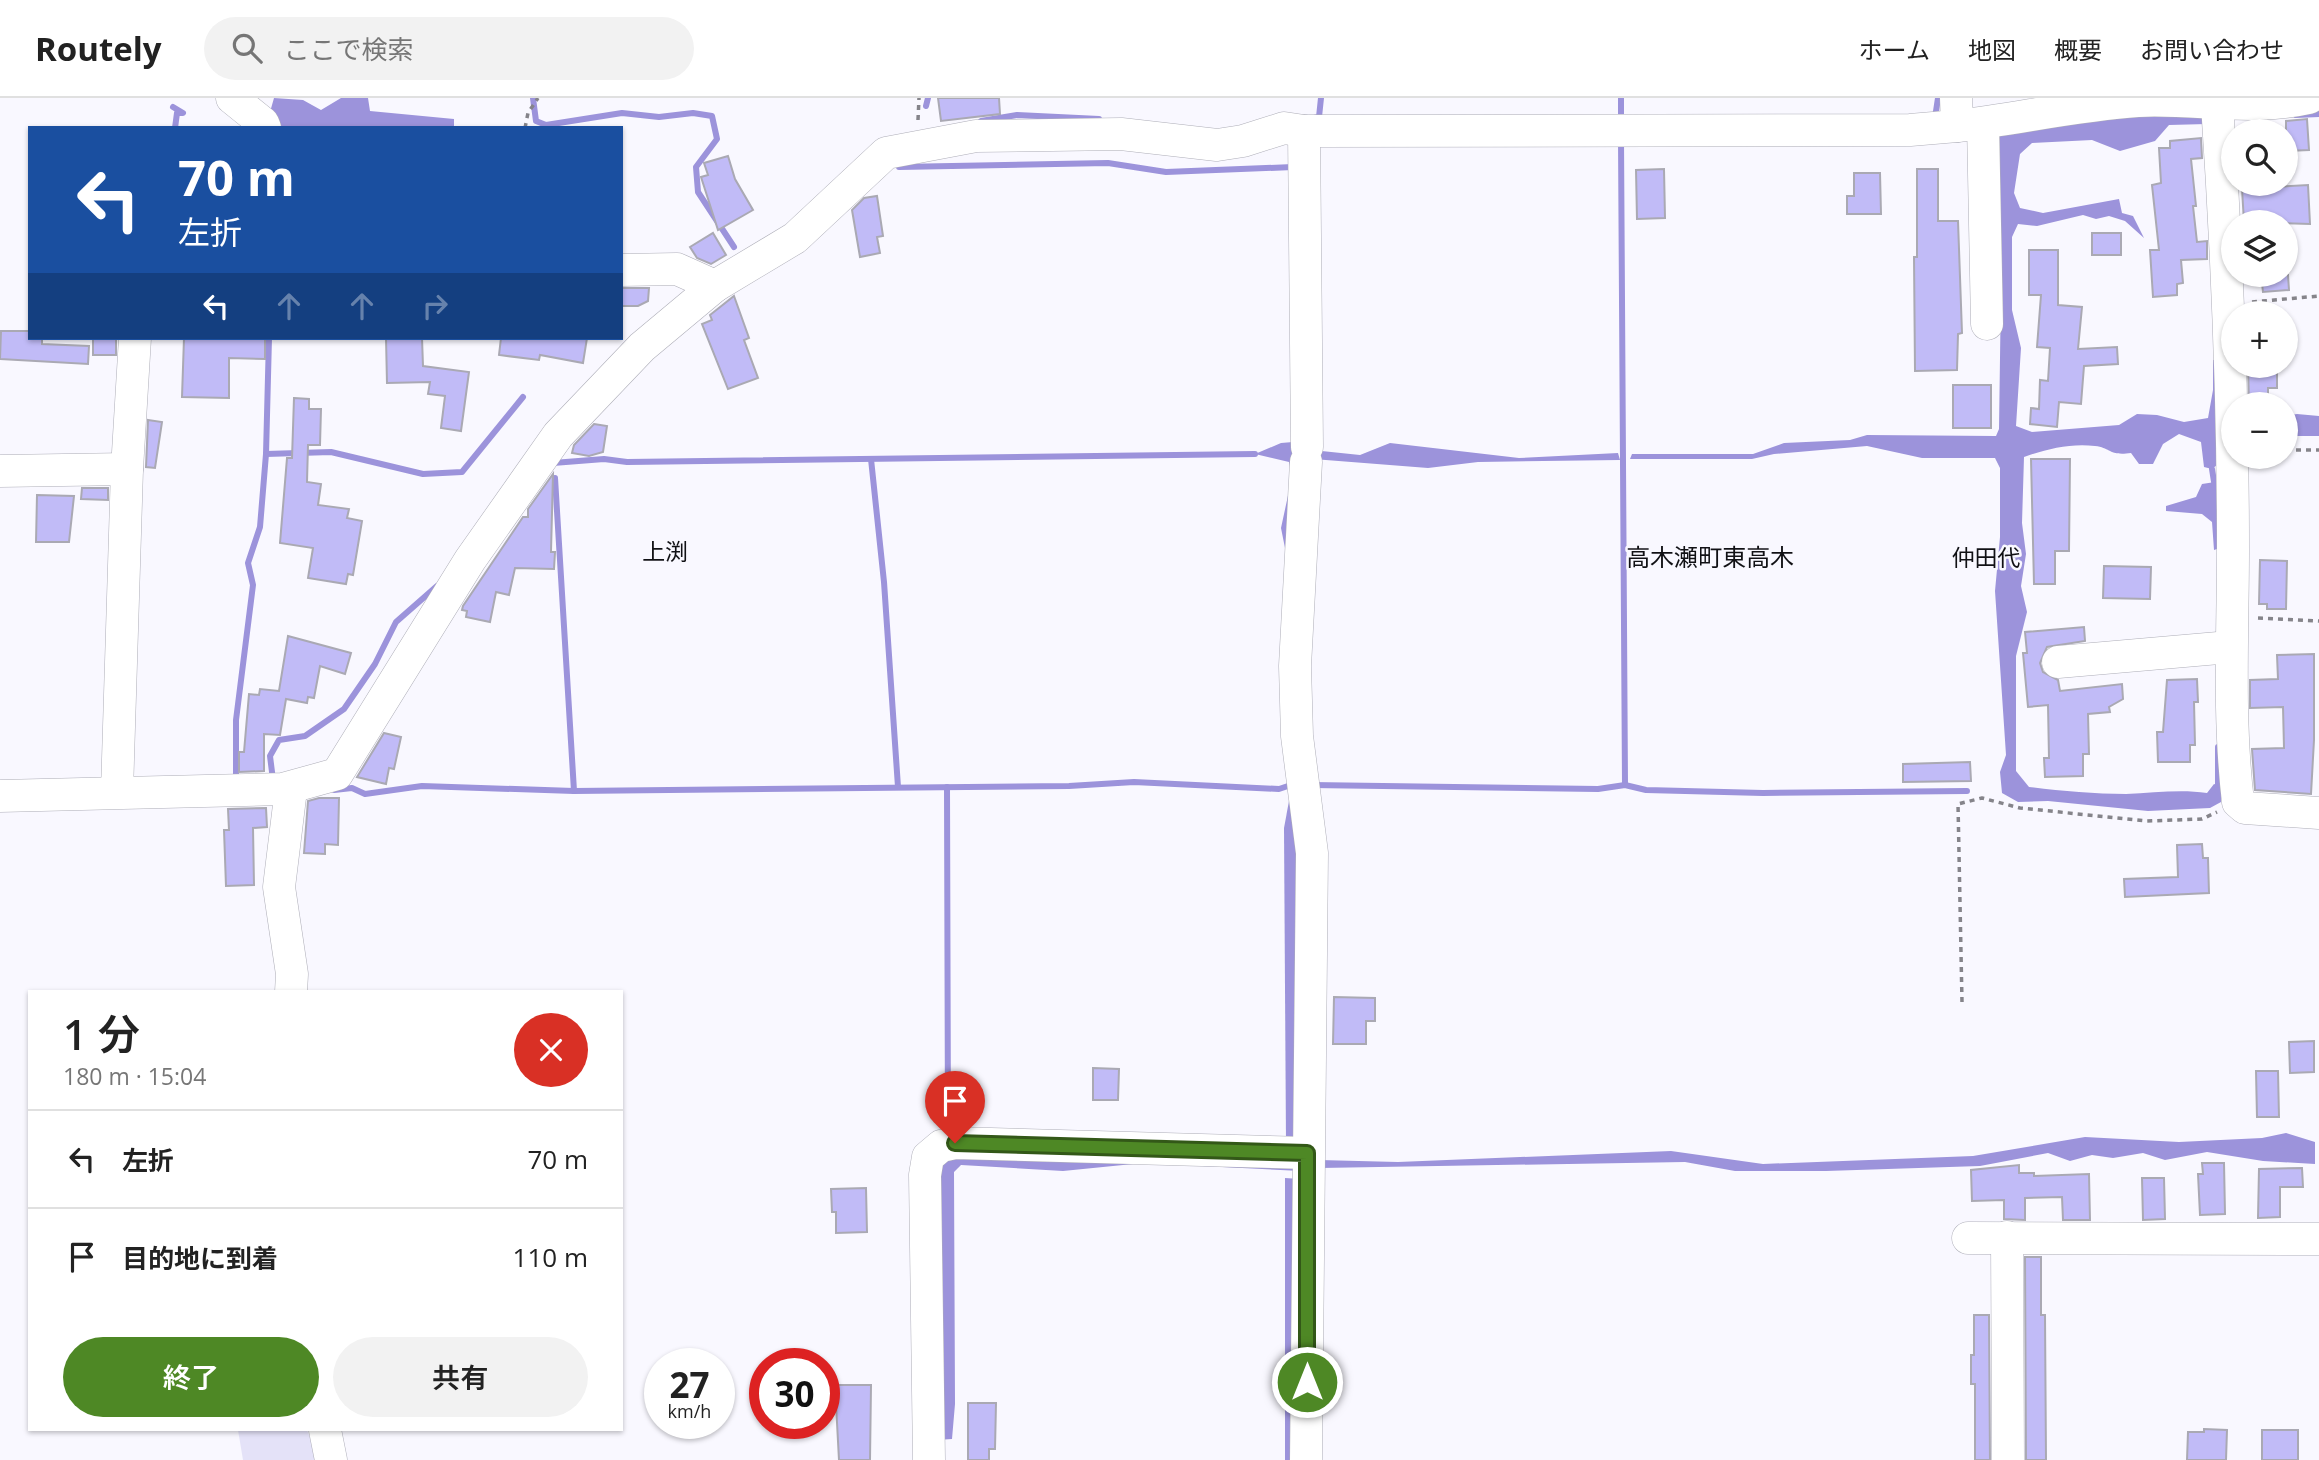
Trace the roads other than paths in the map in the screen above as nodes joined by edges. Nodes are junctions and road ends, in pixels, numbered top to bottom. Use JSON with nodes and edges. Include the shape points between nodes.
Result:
{"nodes":[{"id":1,"x":232,"y":98,"type":"edge"},
{"id":2,"x":2309,"y":98,"type":"edge"},
{"id":3,"x":2122,"y":100,"type":"edge"},
{"id":4,"x":1965,"y":116,"type":"edge"},
{"id":5,"x":2218,"y":118,"type":"junction"},
{"id":6,"x":264,"y":126,"type":"edge"},
{"id":7,"x":1304,"y":131,"type":"junction"},
{"id":8,"x":623,"y":270,"type":"edge"},
{"id":9,"x":704,"y":281,"type":"junction"},
{"id":10,"x":1987,"y":324,"type":"dead end"},
{"id":11,"x":135,"y":340,"type":"edge"},
{"id":12,"x":127,"y":469,"type":"junction"},
{"id":13,"x":0,"y":471,"type":"edge"},
{"id":14,"x":2224,"y":637,"type":"junction"},
{"id":15,"x":2058,"y":662,"type":"dead end"},
{"id":16,"x":281,"y":789,"type":"junction"},
{"id":17,"x":117,"y":792,"type":"junction"},
{"id":18,"x":0,"y":796,"type":"edge"},
{"id":19,"x":2319,"y":813,"type":"edge"},
{"id":20,"x":291,"y":990,"type":"edge"},
{"id":21,"x":1307,"y":1161,"type":"junction"},
{"id":22,"x":2007,"y":1237,"type":"junction"},
{"id":23,"x":1968,"y":1238,"type":"dead end"},
{"id":24,"x":2319,"y":1239,"type":"edge"},
{"id":25,"x":325,"y":1431,"type":"edge"},
{"id":26,"x":331,"y":1460,"type":"edge"},
{"id":27,"x":929,"y":1460,"type":"edge"},
{"id":28,"x":1306,"y":1460,"type":"edge"},
{"id":29,"x":2008,"y":1460,"type":"edge"}],
"edges":[{"from":1,"to":6,"type":"street"},
{"from":2,"to":5,"type":"street"},
{"from":3,"to":4,"type":"street"},
{"from":3,"to":5,"type":"street"},
{"from":4,"to":7,"type":"street","via":[[1910,130]]},
{"from":4,"to":10,"type":"street"},
{"from":5,"to":14,"type":"street","via":[[2231,431]]},
{"from":7,"to":9,"type":"street","via":[[1284,128],[1217,145],[1121,134],[975,136],[886,153],[795,238]]},
{"from":7,"to":21,"type":"street","via":[[1307,455],[1295,666],[1297,736],[1312,853]]},
{"from":8,"to":9,"type":"street","via":[[677,269]]},
{"from":9,"to":16,"type":"street","via":[[558,435],[470,560],[337,774]]},
{"from":11,"to":12,"type":"street"},
{"from":12,"to":13,"type":"street"},
{"from":12,"to":17,"type":"street"},
{"from":14,"to":15,"type":"street"},
{"from":14,"to":19,"type":"street","via":[[2238,802],[2245,808]]},
{"from":16,"to":17,"type":"street"},
{"from":16,"to":20,"type":"street","via":[[279,887]]},
{"from":17,"to":18,"type":"street"},
{"from":21,"to":27,"type":"street","via":[[948,1145],[928,1157]]},
{"from":21,"to":28,"type":"street"},
{"from":22,"to":23,"type":"street"},
{"from":22,"to":24,"type":"street"},
{"from":22,"to":29,"type":"street"},
{"from":25,"to":26,"type":"street"}]}
